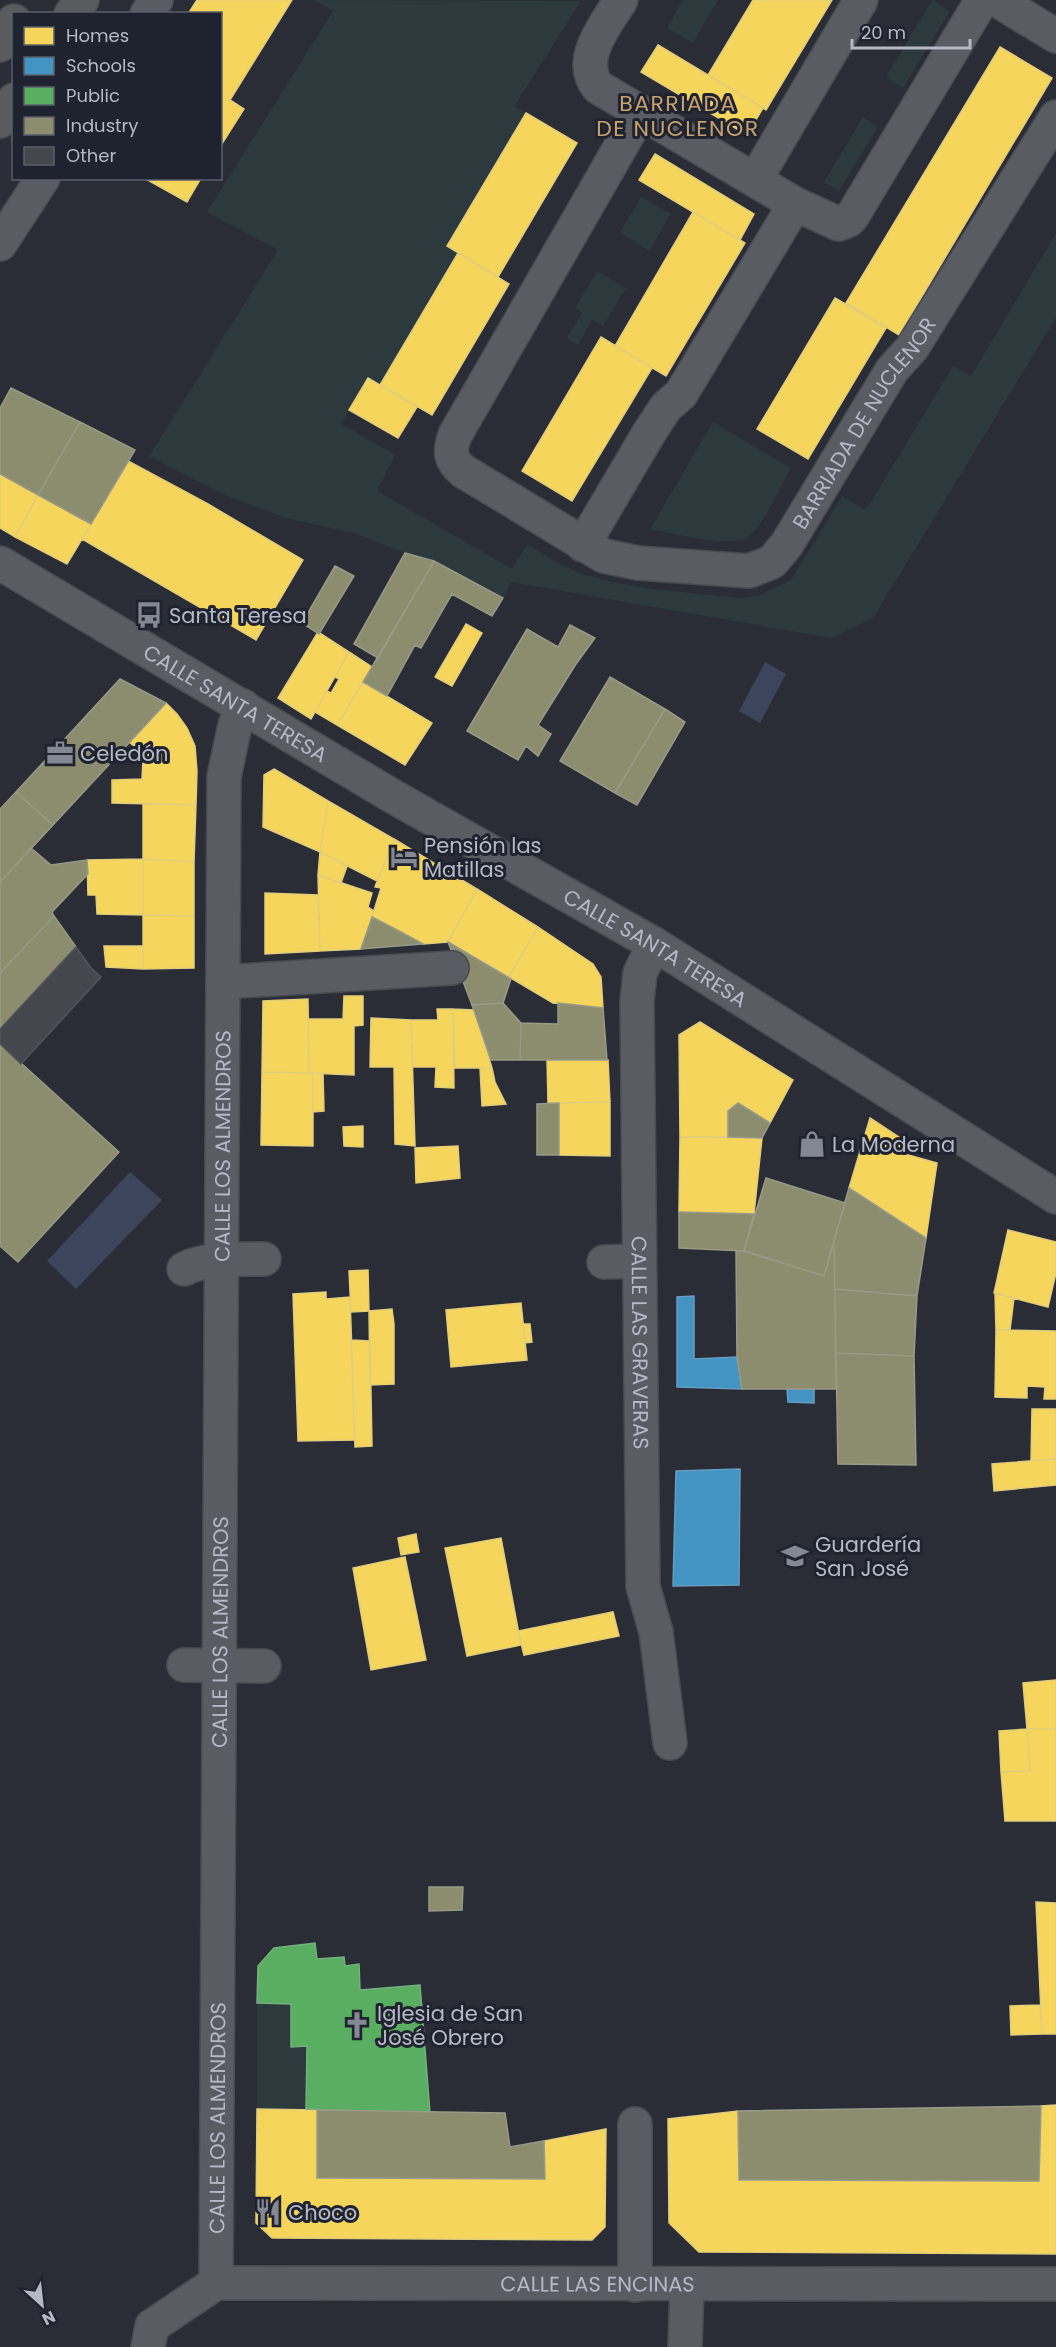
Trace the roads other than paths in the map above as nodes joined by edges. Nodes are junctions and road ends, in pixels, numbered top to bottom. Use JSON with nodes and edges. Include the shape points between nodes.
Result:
{"nodes":[{"id":1,"x":82,"y":0,"type":"edge"},
{"id":2,"x":621,"y":0,"type":"edge"},
{"id":3,"x":861,"y":0,"type":"edge"},
{"id":4,"x":982,"y":0,"type":"edge"},
{"id":5,"x":997,"y":0,"type":"edge"},
{"id":6,"x":73,"y":12,"type":"edge"},
{"id":7,"x":12,"y":24,"type":"edge"},
{"id":8,"x":1056,"y":36,"type":"edge"},
{"id":9,"x":0,"y":45,"type":"edge"},
{"id":10,"x":12,"y":103,"type":"edge"},
{"id":11,"x":640,"y":113,"type":"junction"},
{"id":12,"x":1056,"y":117,"type":"edge"},
{"id":13,"x":0,"y":122,"type":"edge"},
{"id":14,"x":42,"y":180,"type":"edge"},
{"id":15,"x":755,"y":180,"type":"junction"},
{"id":16,"x":795,"y":204,"type":"junction"},
{"id":17,"x":0,"y":244,"type":"edge"},
{"id":18,"x":583,"y":545,"type":"junction"},
{"id":19,"x":0,"y":563,"type":"edge"},
{"id":20,"x":243,"y":706,"type":"junction"},
{"id":21,"x":654,"y":944,"type":"junction"},
{"id":22,"x":452,"y":968,"type":"dead end"},
{"id":23,"x":223,"y":982,"type":"junction"},
{"id":24,"x":1056,"y":1197,"type":"edge"},
{"id":25,"x":264,"y":1259,"type":"dead end"},
{"id":26,"x":222,"y":1261,"type":"junction"},
{"id":27,"x":639,"y":1261,"type":"junction"},
{"id":28,"x":604,"y":1262,"type":"dead end"},
{"id":29,"x":184,"y":1269,"type":"dead end"},
{"id":30,"x":184,"y":1665,"type":"dead end"},
{"id":31,"x":264,"y":1666,"type":"dead end"},
{"id":32,"x":219,"y":1667,"type":"junction"},
{"id":33,"x":670,"y":1743,"type":"dead end"},
{"id":34,"x":635,"y":2124,"type":"dead end"},
{"id":35,"x":216,"y":2283,"type":"junction"},
{"id":36,"x":635,"y":2284,"type":"junction"},
{"id":37,"x":687,"y":2284,"type":"junction"},
{"id":38,"x":1056,"y":2284,"type":"edge"},
{"id":39,"x":150,"y":2336,"type":"edge"},
{"id":40,"x":685,"y":2347,"type":"edge"}],
"edges":[{"from":1,"to":6,"type":"highway"},
{"from":2,"to":11,"type":"street","via":[[594,45],[590,75],[598,87]]},
{"from":3,"to":15,"type":"street"},
{"from":4,"to":16,"type":"street","via":[[849,220],[831,222]]},
{"from":5,"to":8,"type":"street"},
{"from":7,"to":9,"type":"highway"},
{"from":10,"to":13,"type":"highway"},
{"from":11,"to":15,"type":"street"},
{"from":11,"to":18,"type":"street","name":"BARRIADA DE NUCLENOR","via":[[454,435],[450,449],[454,463],[463,471]]},
{"from":12,"to":18,"type":"street","name":"BARRIADA DE NUCLENOR","via":[[772,562],[749,570],[680,567],[604,556]]},
{"from":14,"to":17,"type":"street"},
{"from":15,"to":16,"type":"street"},
{"from":16,"to":18,"type":"street","via":[[681,394],[666,407],[649,433]]},
{"from":19,"to":20,"type":"street","name":"CALLE SANTA TERESA"},
{"from":20,"to":21,"type":"street","name":"CALLE SANTA TERESA","via":[[394,797]]},
{"from":20,"to":23,"type":"street","name":"CALLE LOS ALMENDROS","via":[[224,777]]},
{"from":21,"to":24,"type":"street","name":"CALLE SANTA TERESA"},
{"from":21,"to":27,"type":"street","name":"CALLE LAS GRAVERAS","via":[[640,973],[637,1001]]},
{"from":22,"to":23,"type":"street"},
{"from":23,"to":26,"type":"street","name":"CALLE LOS ALMENDROS"},
{"from":25,"to":26,"type":"street"},
{"from":26,"to":29,"type":"street"},
{"from":26,"to":32,"type":"street","name":"CALLE LOS ALMENDROS"},
{"from":27,"to":28,"type":"street"},
{"from":27,"to":33,"type":"street","name":"CALLE LAS GRAVERAS","via":[[643,1586],[656,1632]]},
{"from":30,"to":32,"type":"street"},
{"from":31,"to":32,"type":"street"},
{"from":32,"to":35,"type":"street","name":"CALLE LOS ALMENDROS"},
{"from":34,"to":36,"type":"street"},
{"from":35,"to":36,"type":"street","name":"CALLE LAS ENCINAS"},
{"from":35,"to":39,"type":"street"},
{"from":36,"to":37,"type":"street","name":"CALLE LAS ENCINAS"},
{"from":37,"to":38,"type":"street","name":"CALLE LAS ENCINAS"},
{"from":37,"to":40,"type":"street"}]}
